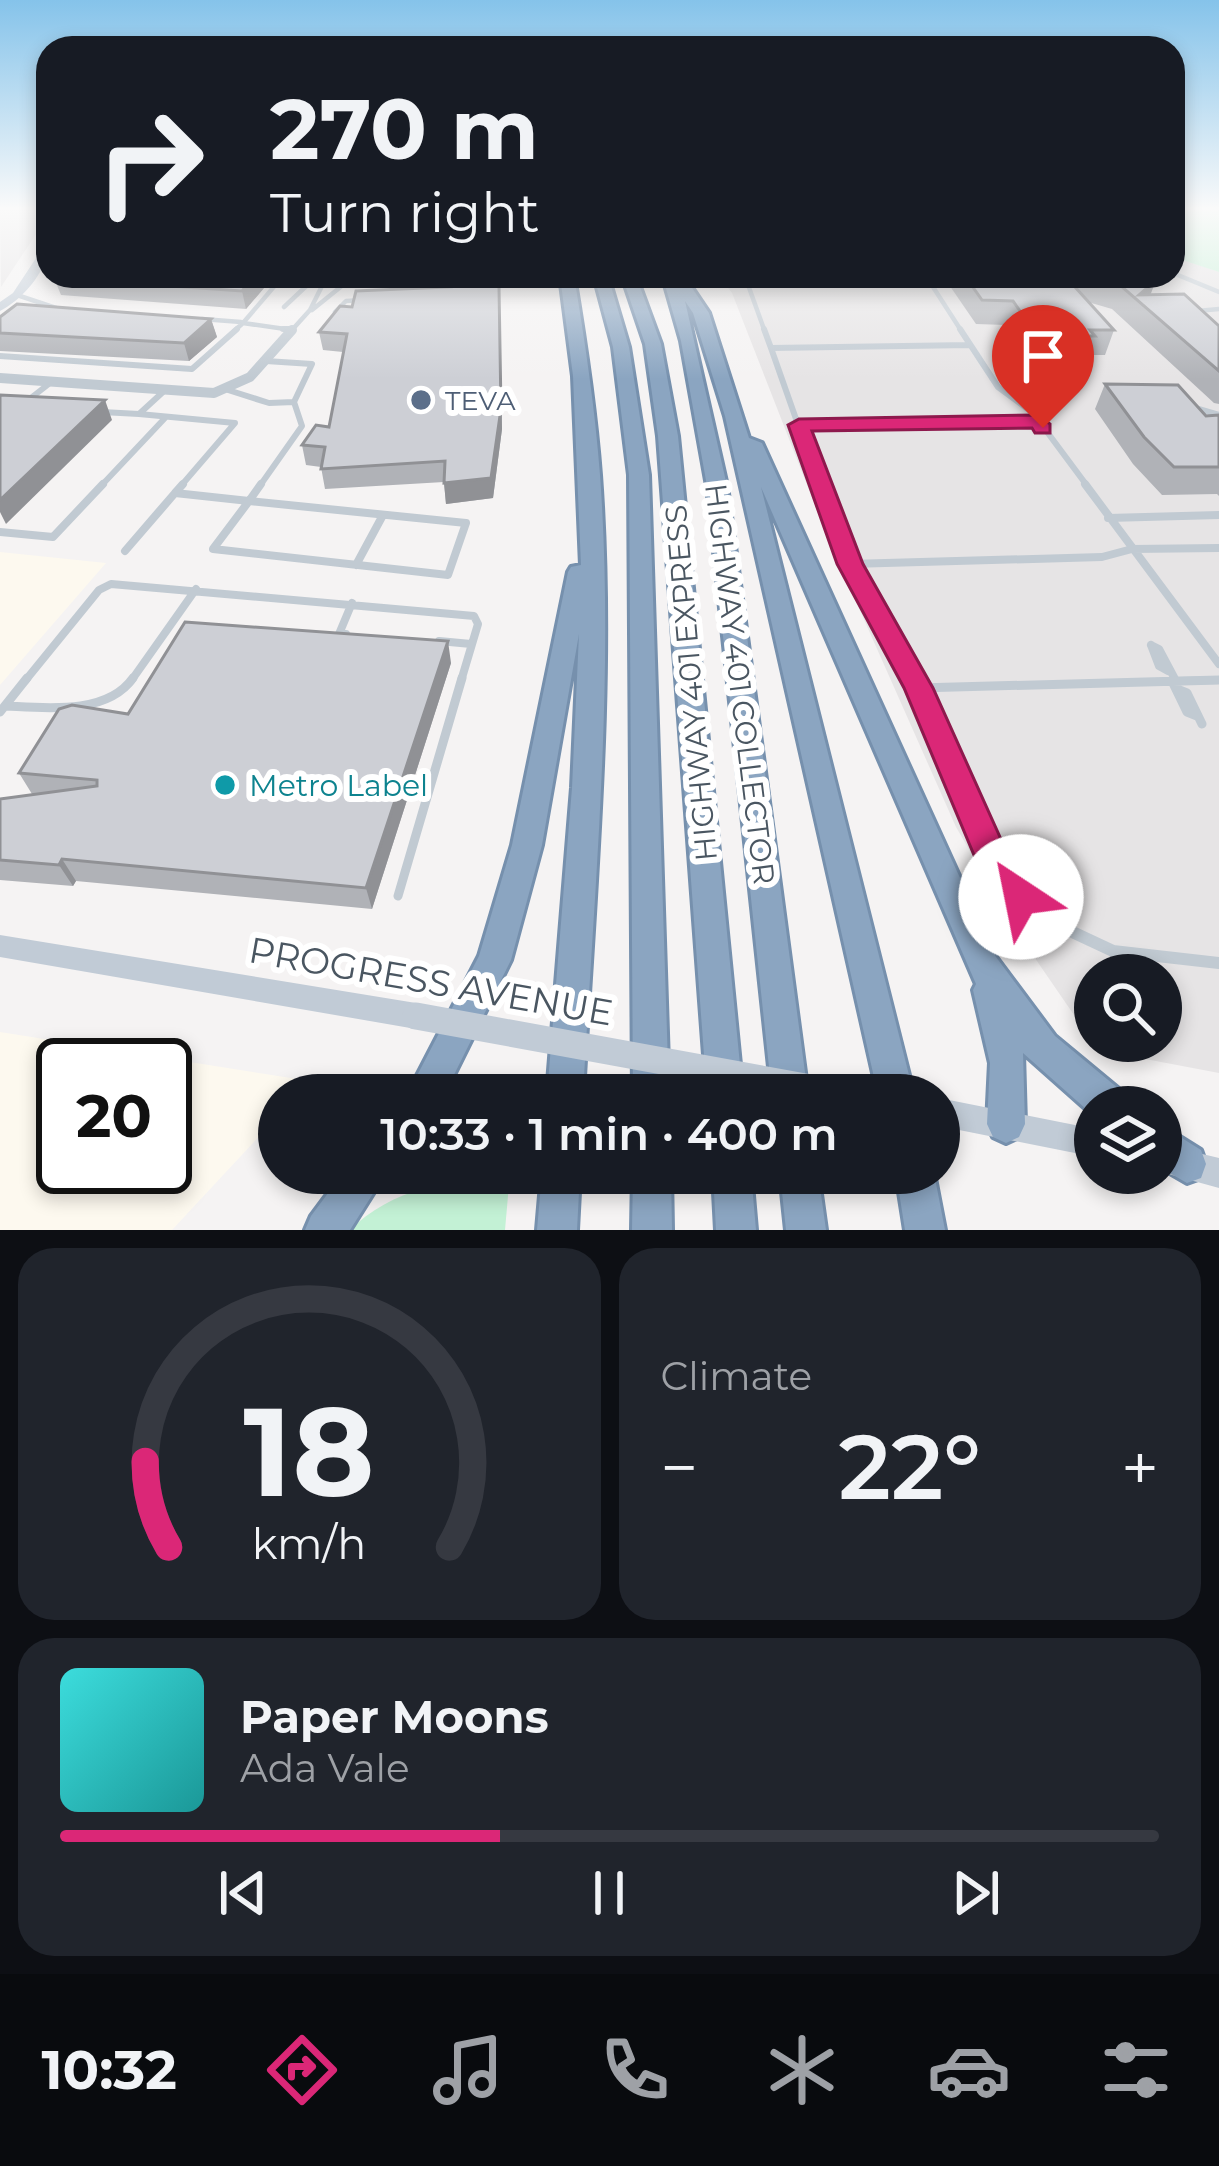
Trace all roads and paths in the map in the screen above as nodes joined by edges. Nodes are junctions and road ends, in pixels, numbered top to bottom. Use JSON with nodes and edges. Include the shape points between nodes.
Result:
{"nodes":[{"id":1,"x":36,"y":268,"type":"edge"},
{"id":2,"x":33,"y":273,"type":"junction"},
{"id":3,"x":36,"y":273,"type":"edge"},
{"id":4,"x":1185,"y":278,"type":"edge"},
{"id":5,"x":273,"y":288,"type":"edge"},
{"id":6,"x":305,"y":288,"type":"edge"},
{"id":7,"x":321,"y":288,"type":"edge"},
{"id":8,"x":339,"y":288,"type":"edge"},
{"id":9,"x":355,"y":288,"type":"edge"},
{"id":10,"x":382,"y":288,"type":"edge"},
{"id":11,"x":569,"y":288,"type":"edge"},
{"id":12,"x":605,"y":288,"type":"edge"},
{"id":13,"x":633,"y":288,"type":"edge"},
{"id":14,"x":677,"y":288,"type":"edge"},
{"id":15,"x":683,"y":288,"type":"edge"},
{"id":16,"x":748,"y":288,"type":"edge"},
{"id":17,"x":934,"y":288,"type":"edge"},
{"id":18,"x":1219,"y":292,"type":"edge"},
{"id":19,"x":17,"y":295,"type":"junction"},
{"id":20,"x":346,"y":301,"type":"junction"},
{"id":21,"x":0,"y":307,"type":"edge"},
{"id":22,"x":52,"y":308,"type":"junction"},
{"id":23,"x":284,"y":308,"type":"dead end"},
{"id":24,"x":76,"y":309,"type":"edge"},
{"id":25,"x":1219,"y":309,"type":"edge"},
{"id":26,"x":310,"y":310,"type":"junction"},
{"id":27,"x":35,"y":311,"type":"edge"},
{"id":28,"x":335,"y":312,"type":"edge"},
{"id":29,"x":194,"y":319,"type":"edge"},
{"id":30,"x":243,"y":322,"type":"junction"},
{"id":31,"x":1199,"y":322,"type":"edge"},
{"id":32,"x":292,"y":330,"type":"junction"},
{"id":33,"x":970,"y":345,"type":"junction"},
{"id":34,"x":771,"y":348,"type":"junction"},
{"id":35,"x":0,"y":356,"type":"edge"},
{"id":36,"x":266,"y":361,"type":"junction"},
{"id":37,"x":0,"y":378,"type":"edge"},
{"id":38,"x":50,"y":382,"type":"junction"},
{"id":39,"x":227,"y":390,"type":"junction"},
{"id":40,"x":163,"y":392,"type":"junction"},
{"id":41,"x":294,"y":402,"type":"junction"},
{"id":42,"x":1170,"y":404,"type":"edge"},
{"id":43,"x":33,"y":408,"type":"edge"},
{"id":44,"x":96,"y":412,"type":"edge"},
{"id":45,"x":139,"y":414,"type":"junction"},
{"id":46,"x":1219,"y":415,"type":"edge"},
{"id":47,"x":734,"y":416,"type":"junction"},
{"id":48,"x":166,"y":417,"type":"junction"},
{"id":49,"x":1038,"y":421,"type":"junction"},
{"id":50,"x":799,"y":425,"type":"junction"},
{"id":51,"x":175,"y":493,"type":"junction"},
{"id":52,"x":249,"y":501,"type":"junction"},
{"id":53,"x":382,"y":514,"type":"junction"},
{"id":54,"x":1219,"y":515,"type":"edge"},
{"id":55,"x":1108,"y":518,"type":"junction"},
{"id":56,"x":589,"y":528,"type":"junction"},
{"id":57,"x":0,"y":532,"type":"edge"},
{"id":58,"x":1219,"y":548,"type":"edge"},
{"id":59,"x":1132,"y":549,"type":"junction"},
{"id":60,"x":125,"y":551,"type":"dead end"},
{"id":61,"x":850,"y":564,"type":"junction"},
{"id":62,"x":356,"y":565,"type":"junction"},
{"id":63,"x":196,"y":589,"type":"junction"},
{"id":64,"x":352,"y":603,"type":"junction"},
{"id":65,"x":361,"y":635,"type":"edge"},
{"id":66,"x":427,"y":640,"type":"edge"},
{"id":67,"x":471,"y":644,"type":"junction"},
{"id":68,"x":1150,"y":644,"type":"dead end"},
{"id":69,"x":1219,"y":664,"type":"edge"},
{"id":70,"x":1174,"y":680,"type":"junction"},
{"id":71,"x":1219,"y":680,"type":"edge"},
{"id":72,"x":918,"y":688,"type":"junction"},
{"id":73,"x":4,"y":704,"type":"edge"},
{"id":74,"x":1199,"y":720,"type":"dead end"},
{"id":75,"x":398,"y":896,"type":"dead end"},
{"id":76,"x":0,"y":946,"type":"edge"},
{"id":77,"x":1219,"y":963,"type":"edge"},
{"id":78,"x":984,"y":968,"type":"junction"},
{"id":79,"x":436,"y":1074,"type":"edge"},
{"id":80,"x":566,"y":1074,"type":"edge"},
{"id":81,"x":650,"y":1074,"type":"edge"},
{"id":82,"x":723,"y":1074,"type":"edge"},
{"id":83,"x":734,"y":1074,"type":"edge"},
{"id":84,"x":787,"y":1074,"type":"edge"},
{"id":85,"x":891,"y":1074,"type":"edge"},
{"id":86,"x":1087,"y":1086,"type":"edge"},
{"id":87,"x":960,"y":1116,"type":"edge"},
{"id":88,"x":1006,"y":1124,"type":"junction"},
{"id":89,"x":1074,"y":1139,"type":"edge"},
{"id":90,"x":352,"y":1194,"type":"edge"},
{"id":91,"x":560,"y":1194,"type":"edge"},
{"id":92,"x":652,"y":1194,"type":"edge"},
{"id":93,"x":733,"y":1194,"type":"edge"},
{"id":94,"x":802,"y":1194,"type":"edge"},
{"id":95,"x":918,"y":1194,"type":"edge"},
{"id":96,"x":325,"y":1230,"type":"edge"},
{"id":97,"x":557,"y":1230,"type":"edge"},
{"id":98,"x":652,"y":1230,"type":"edge"},
{"id":99,"x":736,"y":1230,"type":"edge"},
{"id":100,"x":806,"y":1230,"type":"edge"},
{"id":101,"x":925,"y":1230,"type":"edge"}],
"edges":[{"from":1,"to":2,"type":"main road"},
{"from":2,"to":3,"type":"lane"},
{"from":2,"to":19,"type":"main road"},
{"from":4,"to":18,"type":"lane"},
{"from":5,"to":30,"type":"lane"},
{"from":6,"to":23,"type":"lane"},
{"from":7,"to":26,"type":"lane"},
{"from":8,"to":26,"type":"lane"},
{"from":9,"to":20,"type":"lane"},
{"from":10,"to":20,"type":"lane","via":[[376,300]]},
{"from":11,"to":56,"type":"highway","via":[[582,355]]},
{"from":12,"to":81,"type":"highway","name":"HIGHWAY 401 EXPRESS","via":[[639,475]]},
{"from":13,"to":82,"type":"highway","name":"HIGHWAY 401 EXPRESS","via":[[653,344],[668,436]]},
{"from":14,"to":84,"type":"highway","name":"HIGHWAY 401 COLLECTOR","via":[[716,486]]},
{"from":15,"to":47,"type":"highway","via":[[701,313]]},
{"from":16,"to":34,"type":"lane"},
{"from":17,"to":33,"type":"lane"},
{"from":19,"to":21,"type":"main road"},
{"from":19,"to":22,"type":"lane"},
{"from":20,"to":28,"type":"lane"},
{"from":22,"to":24,"type":"lane"},
{"from":22,"to":27,"type":"lane"},
{"from":25,"to":31,"type":"lane","via":[[1193,309]]},
{"from":26,"to":32,"type":"lane"},
{"from":29,"to":30,"type":"lane"},
{"from":30,"to":32,"type":"lane"},
{"from":30,"to":35,"type":"lane","via":[[192,369]]},
{"from":32,"to":36,"type":"street"},
{"from":33,"to":34,"type":"lane"},
{"from":33,"to":49,"type":"lane","via":[[998,387]]},
{"from":34,"to":50,"type":"lane"},
{"from":36,"to":39,"type":"street"},
{"from":36,"to":41,"type":"lane","via":[[312,364]]},
{"from":37,"to":38,"type":"street"},
{"from":38,"to":40,"type":"street"},
{"from":38,"to":43,"type":"lane","via":[[21,406]]},
{"from":39,"to":40,"type":"street"},
{"from":39,"to":41,"type":"lane"},
{"from":40,"to":45,"type":"lane"},
{"from":41,"to":52,"type":"lane","via":[[302,426]]},
{"from":42,"to":46,"type":"lane"},
{"from":44,"to":45,"type":"lane"},
{"from":45,"to":48,"type":"lane"},
{"from":47,"to":78,"type":"highway"},
{"from":47,"to":85,"type":"highway"},
{"from":48,"to":51,"type":"lane","via":[[235,423]]},
{"from":48,"to":57,"type":"lane","via":[[52,537]]},
{"from":49,"to":50,"type":"lane"},
{"from":49,"to":55,"type":"lane"},
{"from":50,"to":61,"type":"lane"},
{"from":51,"to":52,"type":"lane"},
{"from":51,"to":60,"type":"lane"},
{"from":52,"to":53,"type":"lane"},
{"from":52,"to":62,"type":"lane","via":[[213,549]]},
{"from":53,"to":62,"type":"lane"},
{"from":53,"to":62,"type":"lane","via":[[466,523],[448,575]]},
{"from":54,"to":55,"type":"lane"},
{"from":55,"to":59,"type":"lane"},
{"from":56,"to":79,"type":"highway","via":[[516,884],[494,960]]},
{"from":56,"to":80,"type":"highway","via":[[590,680]]},
{"from":58,"to":59,"type":"lane"},
{"from":59,"to":61,"type":"lane","via":[[1102,557]]},
{"from":59,"to":69,"type":"lane"},
{"from":61,"to":72,"type":"lane"},
{"from":63,"to":64,"type":"lane"},
{"from":63,"to":73,"type":"lane","via":[[125,582],[99,590]]},
{"from":63,"to":73,"type":"lane","via":[[126,688],[72,710]]},
{"from":64,"to":65,"type":"lane","via":[[339,634]]},
{"from":64,"to":67,"type":"lane","via":[[475,616]]},
{"from":66,"to":67,"type":"lane"},
{"from":67,"to":75,"type":"lane"},
{"from":68,"to":70,"type":"lane"},
{"from":70,"to":71,"type":"lane"},
{"from":70,"to":72,"type":"lane"},
{"from":70,"to":74,"type":"lane"},
{"from":72,"to":77,"type":"lane","via":[[996,867],[1021,897],[1070,934],[1129,957]]},
{"from":76,"to":83,"type":"main road","name":"PROGRESS AVENUE","bridge":true},
{"from":78,"to":86,"type":"highway","via":[[1042,1049]]},
{"from":78,"to":88,"type":"highway","via":[[1008,1063]]},
{"from":87,"to":88,"type":"main road"},
{"from":88,"to":89,"type":"main road"},
{"from":90,"to":96,"type":"highway"},
{"from":91,"to":97,"type":"highway"},
{"from":92,"to":98,"type":"highway"},
{"from":93,"to":99,"type":"highway"},
{"from":94,"to":100,"type":"highway"},
{"from":95,"to":101,"type":"highway"}]}
